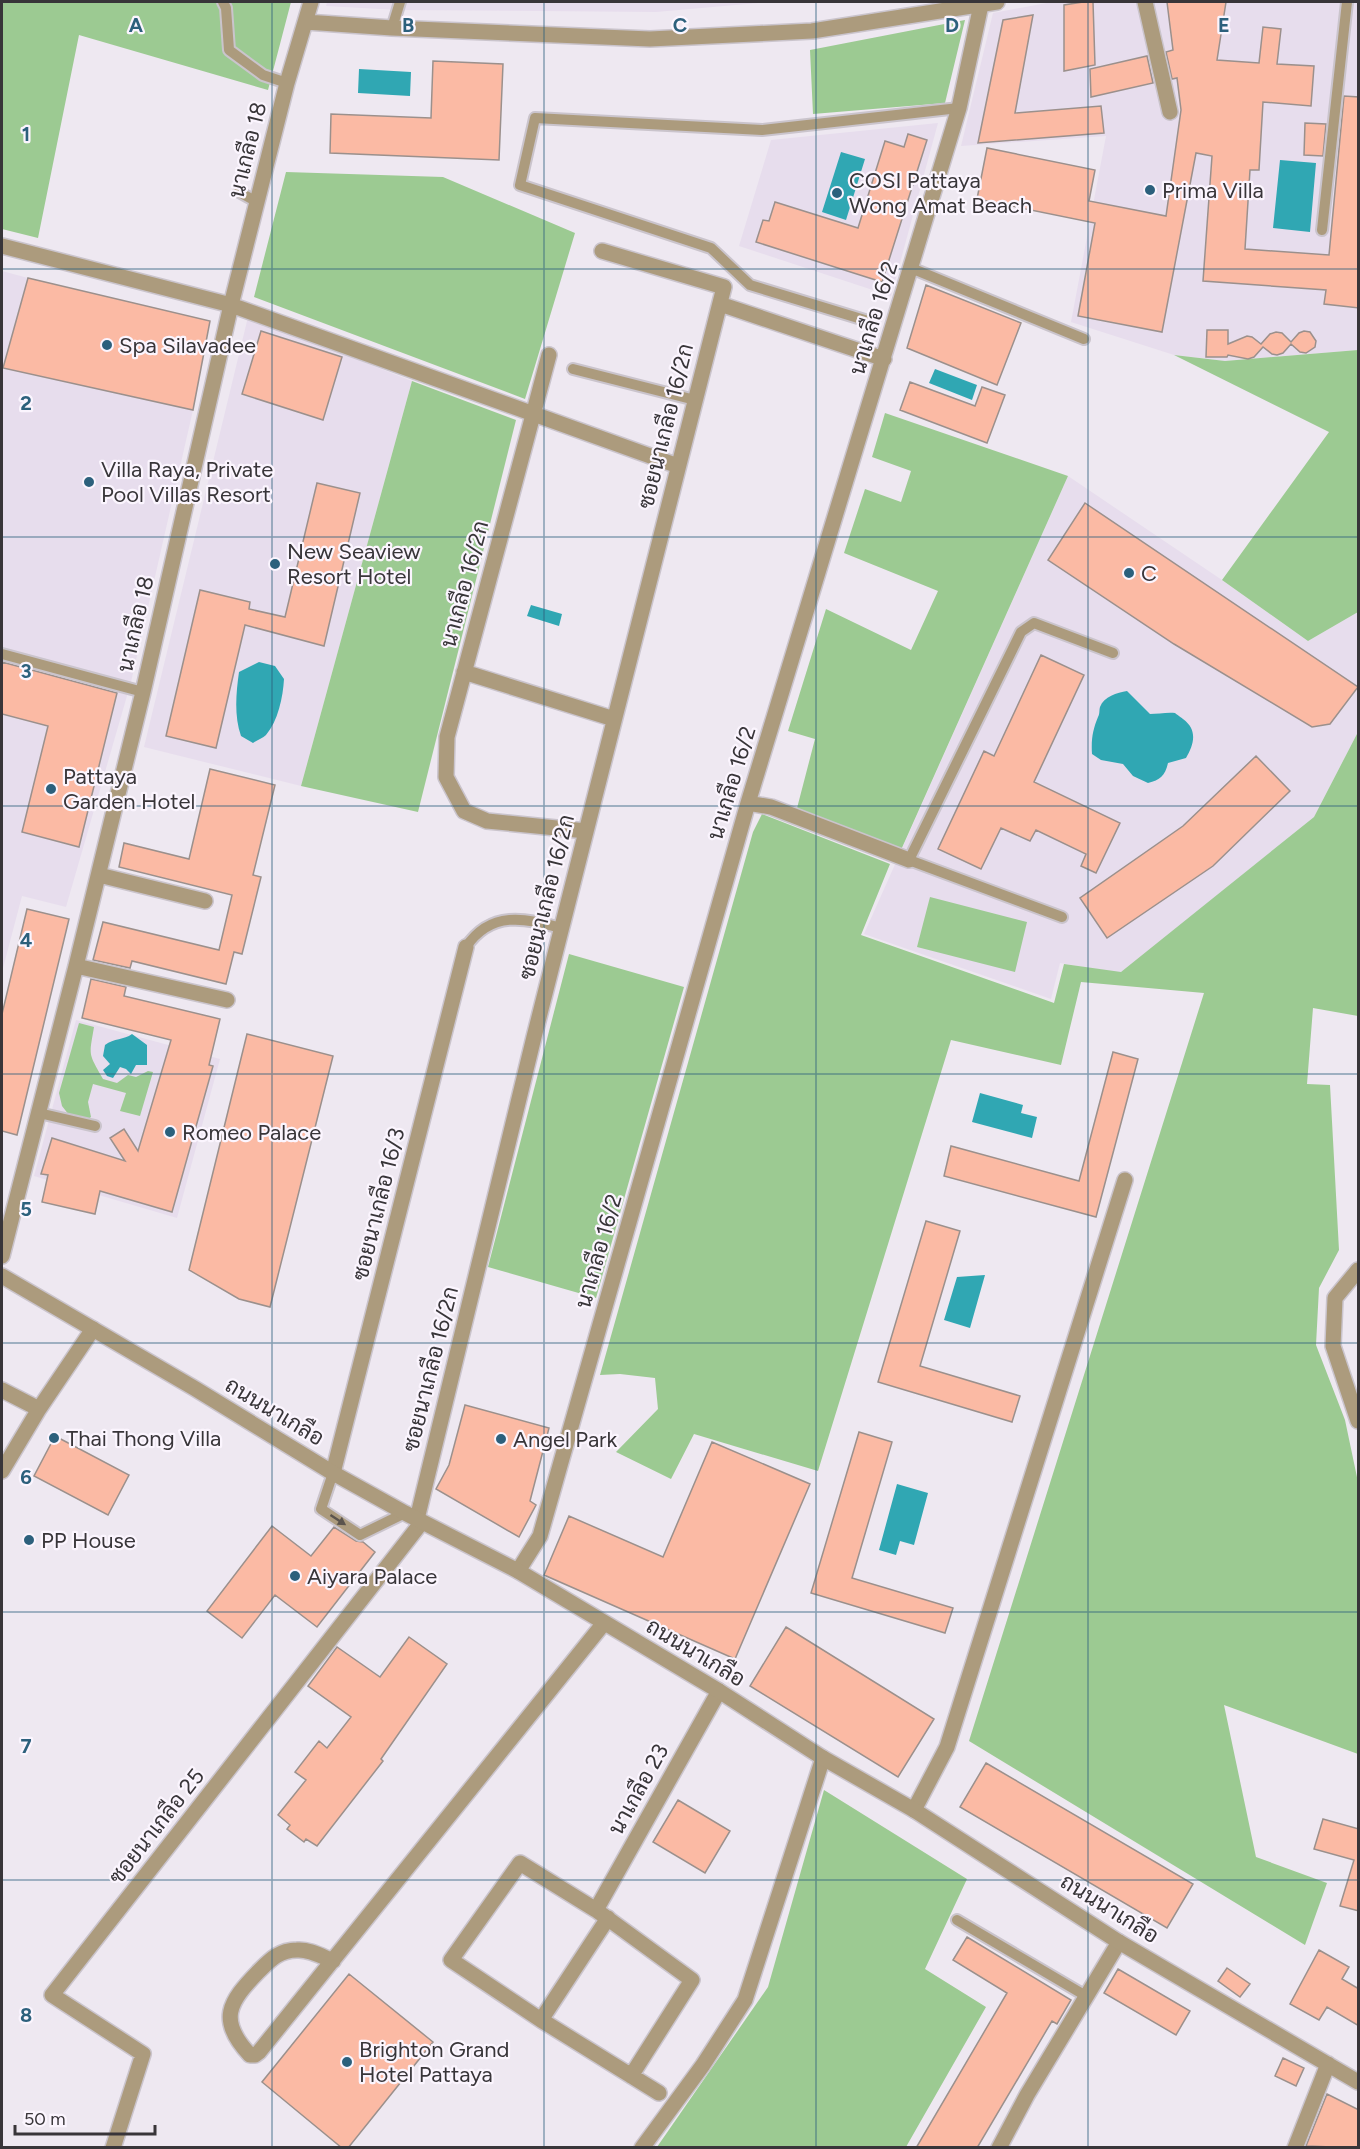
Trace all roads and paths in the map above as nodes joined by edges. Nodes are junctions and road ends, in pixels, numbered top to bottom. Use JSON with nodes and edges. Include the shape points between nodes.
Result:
{"nodes":[{"id":1,"x":223,"y":2,"type":"edge"},
{"id":2,"x":311,"y":2,"type":"edge"},
{"id":3,"x":400,"y":2,"type":"edge"},
{"id":4,"x":998,"y":2,"type":"edge"},
{"id":5,"x":1145,"y":2,"type":"edge"},
{"id":6,"x":1347,"y":2,"type":"edge"},
{"id":7,"x":980,"y":3,"type":"edge"},
{"id":8,"x":306,"y":21,"type":"junction"},
{"id":9,"x":392,"y":28,"type":"junction"},
{"id":10,"x":287,"y":83,"type":"junction"},
{"id":11,"x":959,"y":108,"type":"junction"},
{"id":12,"x":1170,"y":112,"type":"dead end"},
{"id":13,"x":240,"y":192,"type":"dead end"},
{"id":14,"x":257,"y":202,"type":"junction"},
{"id":15,"x":1322,"y":230,"type":"dead end"},
{"id":16,"x":2,"y":246,"type":"edge"},
{"id":17,"x":602,"y":251,"type":"dead end"},
{"id":18,"x":911,"y":268,"type":"junction"},
{"id":19,"x":720,"y":304,"type":"junction"},
{"id":20,"x":231,"y":305,"type":"junction"},
{"id":21,"x":868,"y":321,"type":"dead end"},
{"id":22,"x":1084,"y":339,"type":"dead end"},
{"id":23,"x":549,"y":355,"type":"dead end"},
{"id":24,"x":884,"y":359,"type":"junction"},
{"id":25,"x":573,"y":369,"type":"dead end"},
{"id":26,"x":695,"y":400,"type":"junction"},
{"id":27,"x":533,"y":413,"type":"junction"},
{"id":28,"x":678,"y":466,"type":"junction"},
{"id":29,"x":1113,"y":653,"type":"dead end"},
{"id":30,"x":2,"y":654,"type":"edge"},
{"id":31,"x":464,"y":672,"type":"junction"},
{"id":32,"x":143,"y":692,"type":"junction"},
{"id":33,"x":614,"y":720,"type":"junction"},
{"id":34,"x":748,"y":803,"type":"junction"},
{"id":35,"x":586,"y":831,"type":"junction"},
{"id":36,"x":909,"y":860,"type":"junction"},
{"id":37,"x":99,"y":874,"type":"junction"},
{"id":38,"x":205,"y":901,"type":"dead end"},
{"id":39,"x":1062,"y":918,"type":"dead end"},
{"id":40,"x":561,"y":928,"type":"junction"},
{"id":41,"x":466,"y":947,"type":"joint"},
{"id":42,"x":76,"y":966,"type":"junction"},
{"id":43,"x":227,"y":1000,"type":"dead end"},
{"id":44,"x":39,"y":1113,"type":"junction"},
{"id":45,"x":95,"y":1126,"type":"dead end"},
{"id":46,"x":1125,"y":1180,"type":"dead end"},
{"id":47,"x":2,"y":1256,"type":"edge"},
{"id":48,"x":1359,"y":1270,"type":"edge"},
{"id":49,"x":2,"y":1276,"type":"edge"},
{"id":50,"x":93,"y":1329,"type":"junction"},
{"id":51,"x":2,"y":1390,"type":"edge"},
{"id":52,"x":39,"y":1409,"type":"junction"},
{"id":53,"x":1359,"y":1421,"type":"edge"},
{"id":54,"x":2,"y":1471,"type":"edge"},
{"id":55,"x":333,"y":1473,"type":"junction"},
{"id":56,"x":415,"y":1518,"type":"junction"},
{"id":57,"x":518,"y":1571,"type":"junction"},
{"id":58,"x":604,"y":1623,"type":"junction"},
{"id":59,"x":719,"y":1691,"type":"junction"},
{"id":60,"x":824,"y":1758,"type":"junction"},
{"id":61,"x":914,"y":1810,"type":"junction"},
{"id":62,"x":602,"y":1914,"type":"junction"},
{"id":63,"x":957,"y":1920,"type":"dead end"},
{"id":64,"x":1119,"y":1942,"type":"junction"},
{"id":65,"x":333,"y":1960,"type":"junction"},
{"id":66,"x":1086,"y":1996,"type":"junction"},
{"id":67,"x":541,"y":2020,"type":"junction"},
{"id":68,"x":1328,"y":2064,"type":"junction"},
{"id":69,"x":631,"y":2076,"type":"junction"},
{"id":70,"x":1359,"y":2082,"type":"edge"},
{"id":71,"x":659,"y":2093,"type":"dead end"},
{"id":72,"x":113,"y":2148,"type":"edge"},
{"id":73,"x":642,"y":2148,"type":"edge"},
{"id":74,"x":999,"y":2148,"type":"edge"},
{"id":75,"x":1295,"y":2148,"type":"edge"}],
"edges":[{"from":1,"to":10,"type":"lane","via":[[229,51],[263,75]]},
{"from":2,"to":8,"type":"street","name":"นาเกลือ 18"},
{"from":3,"to":9,"type":"lane"},
{"from":4,"to":7,"type":"street"},
{"from":5,"to":12,"type":"street"},
{"from":6,"to":15,"type":"lane"},
{"from":7,"to":9,"type":"street","via":[[812,32],[650,39]]},
{"from":7,"to":11,"type":"street","name":"นาเกลือ 16/2"},
{"from":8,"to":9,"type":"street"},
{"from":8,"to":10,"type":"street","name":"นาเกลือ 18"},
{"from":10,"to":14,"type":"street","name":"นาเกลือ 18"},
{"from":11,"to":18,"type":"street","name":"นาเกลือ 16/2"},
{"from":11,"to":21,"type":"lane","via":[[762,130],[535,118],[520,185],[711,248],[750,285]]},
{"from":13,"to":14,"type":"lane"},
{"from":14,"to":20,"type":"street","name":"นาเกลือ 18"},
{"from":16,"to":20,"type":"street"},
{"from":17,"to":19,"type":"street","name":"ซอยนาเกลือ 16/2ก","via":[[724,287]]},
{"from":18,"to":22,"type":"lane"},
{"from":18,"to":24,"type":"street","name":"นาเกลือ 16/2"},
{"from":19,"to":24,"type":"street"},
{"from":19,"to":26,"type":"street","name":"ซอยนาเกลือ 16/2ก"},
{"from":20,"to":27,"type":"street"},
{"from":20,"to":32,"type":"street","name":"นาเกลือ 18"},
{"from":23,"to":27,"type":"street","name":"นาเกลือ 16/2ก"},
{"from":24,"to":34,"type":"street","name":"นาเกลือ 16/2"},
{"from":25,"to":26,"type":"lane"},
{"from":26,"to":28,"type":"street","name":"ซอยนาเกลือ 16/2ก"},
{"from":27,"to":28,"type":"street"},
{"from":27,"to":31,"type":"street","name":"นาเกลือ 16/2ก"},
{"from":28,"to":33,"type":"street","name":"ซอยนาเกลือ 16/2ก"},
{"from":29,"to":36,"type":"lane","via":[[1034,623],[1021,632]]},
{"from":30,"to":32,"type":"lane"},
{"from":31,"to":33,"type":"street","name":"นาเกลือ 16/2ก"},
{"from":31,"to":35,"type":"street","via":[[445,754],[446,777],[464,811],[487,821]]},
{"from":32,"to":37,"type":"street","name":"นาเกลือ 18"},
{"from":33,"to":35,"type":"street","name":"ซอยนาเกลือ 16/2ก"},
{"from":34,"to":36,"type":"street","via":[[771,807]]},
{"from":34,"to":57,"type":"street","name":"นาเกลือ 16/2","via":[[540,1536]]},
{"from":35,"to":40,"type":"street","name":"ซอยนาเกลือ 16/2ก"},
{"from":36,"to":39,"type":"lane"},
{"from":37,"to":38,"type":"street"},
{"from":37,"to":42,"type":"street","name":"นาเกลือ 18"},
{"from":40,"to":41,"type":"lane","via":[[522,918],[506,920],[478,933]]},
{"from":40,"to":56,"type":"street","name":"ซอยนาเกลือ 16/2ก"},
{"from":41,"to":55,"type":"street","name":"ซอยนาเกลือ 16/3"},
{"from":42,"to":43,"type":"street"},
{"from":42,"to":44,"type":"street","name":"นาเกลือ 18"},
{"from":44,"to":45,"type":"lane"},
{"from":44,"to":47,"type":"street","name":"นาเกลือ 18"},
{"from":46,"to":61,"type":"street","via":[[947,1747]]},
{"from":48,"to":53,"type":"street","via":[[1335,1298],[1334,1346]]},
{"from":49,"to":50,"type":"street","name":"ถนนนาเกลือ"},
{"from":50,"to":52,"type":"street"},
{"from":50,"to":55,"type":"street","name":"ถนนนาเกลือ"},
{"from":51,"to":52,"type":"street"},
{"from":52,"to":54,"type":"street"},
{"from":55,"to":56,"type":"street","name":"ถนนนาเกลือ"},
{"from":55,"to":56,"type":"lane","one_way":true,"via":[[321,1509],[360,1535]]},
{"from":56,"to":57,"type":"street","name":"ถนนนาเกลือ"},
{"from":56,"to":72,"type":"street","name":"ซอยนาเกลือ 25","via":[[52,1995],[143,2054]]},
{"from":57,"to":58,"type":"street","name":"ถนนนาเกลือ"},
{"from":58,"to":59,"type":"street","name":"ถนนนาเกลือ"},
{"from":58,"to":65,"type":"street"},
{"from":59,"to":60,"type":"street","name":"ถนนนาเกลือ"},
{"from":59,"to":62,"type":"street","name":"นาเกลือ 23"},
{"from":60,"to":61,"type":"street","name":"ถนนนาเกลือ"},
{"from":60,"to":73,"type":"street","via":[[745,2000],[703,2066]]},
{"from":61,"to":64,"type":"street","name":"ถนนนาเกลือ"},
{"from":62,"to":67,"type":"street","name":"นาเกลือ 23"},
{"from":62,"to":67,"type":"street","via":[[520,1863],[451,1960]]},
{"from":62,"to":69,"type":"street","via":[[692,1980]]},
{"from":63,"to":66,"type":"lane"},
{"from":64,"to":66,"type":"street"},
{"from":64,"to":68,"type":"street","name":"ถนนนาเกลือ"},
{"from":65,"to":65,"type":"street","via":[[259,2052],[250,2055],[237,2041],[230,2020],[238,1993],[273,1956],[297,1950]]},
{"from":66,"to":74,"type":"street"},
{"from":67,"to":69,"type":"street"},
{"from":68,"to":70,"type":"street","name":"ถนนนาเกลือ"},
{"from":68,"to":75,"type":"street"},
{"from":69,"to":71,"type":"street"}]}
